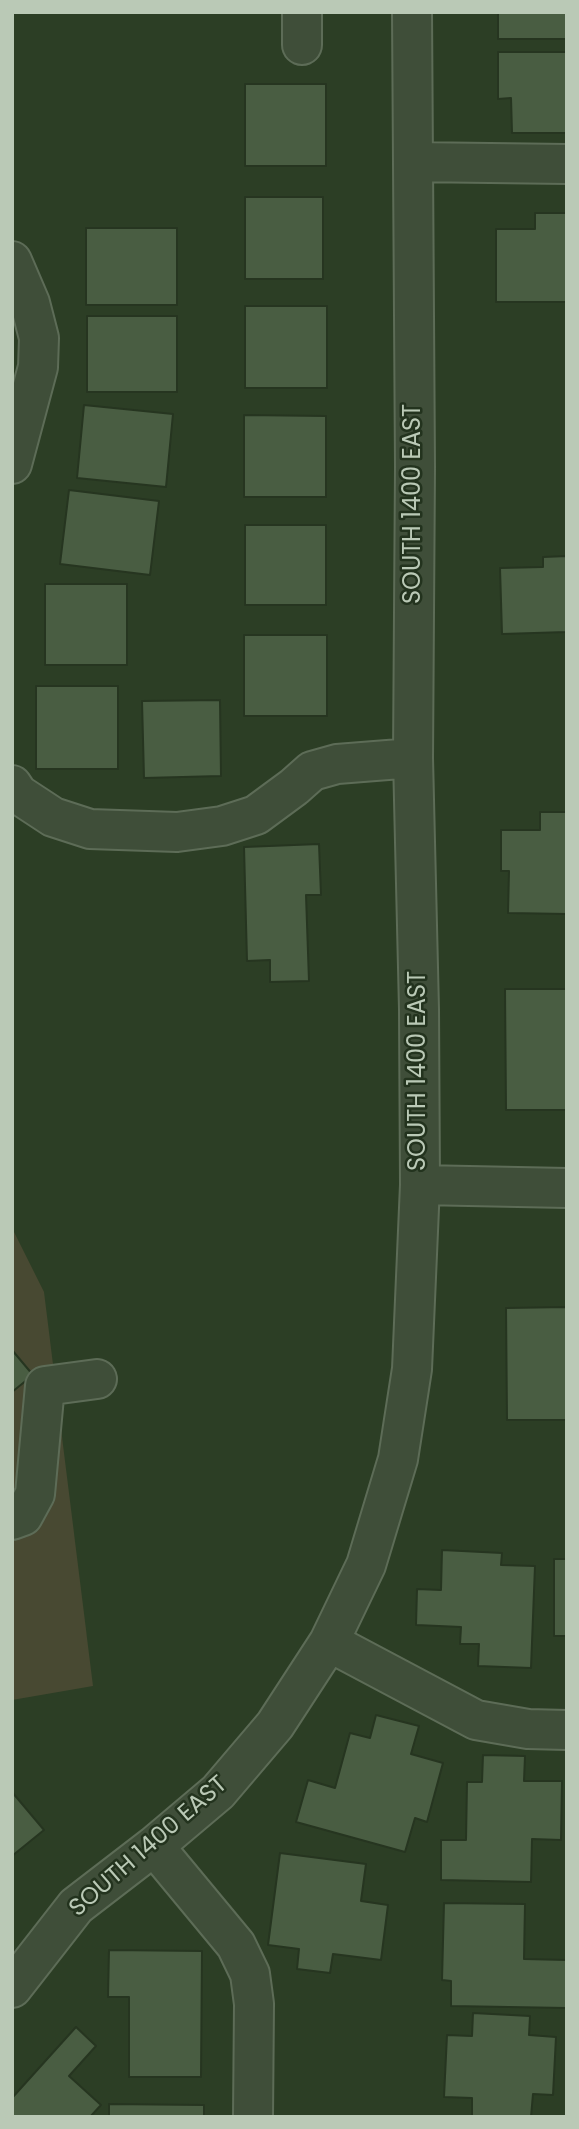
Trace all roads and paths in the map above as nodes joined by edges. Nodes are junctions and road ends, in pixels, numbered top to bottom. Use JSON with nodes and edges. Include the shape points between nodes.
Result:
{"nodes":[{"id":1,"x":412,"y":12,"type":"edge"},
{"id":2,"x":413,"y":162,"type":"junction"},
{"id":3,"x":567,"y":164,"type":"edge"},
{"id":4,"x":12,"y":261,"type":"edge"},
{"id":5,"x":12,"y":464,"type":"edge"},
{"id":6,"x":413,"y":758,"type":"junction"},
{"id":7,"x":12,"y":785,"type":"edge"},
{"id":8,"x":420,"y":1185,"type":"junction"},
{"id":9,"x":567,"y":1188,"type":"edge"},
{"id":10,"x":97,"y":1379,"type":"dead end"},
{"id":11,"x":12,"y":1520,"type":"edge"},
{"id":12,"x":329,"y":1642,"type":"junction"},
{"id":13,"x":567,"y":1730,"type":"edge"},
{"id":14,"x":153,"y":1846,"type":"junction"},
{"id":15,"x":12,"y":1988,"type":"edge"},
{"id":16,"x":253,"y":2117,"type":"edge"}],
"edges":[{"from":1,"to":2,"type":"street","name":"SOUTH 1400 EAST"},
{"from":2,"to":3,"type":"street"},
{"from":2,"to":6,"type":"street","name":"SOUTH 1400 EAST"},
{"from":4,"to":5,"type":"street","via":[[39,338],[38,368]]},
{"from":6,"to":7,"type":"street","via":[[337,764],[312,771],[256,815],[222,826],[177,832],[90,830],[53,817]]},
{"from":6,"to":8,"type":"street","name":"SOUTH 1400 EAST"},
{"from":8,"to":9,"type":"street"},
{"from":8,"to":12,"type":"street","name":"SOUTH 1400 EAST","via":[[412,1369],[398,1459],[366,1565]]},
{"from":10,"to":11,"type":"street","via":[[45,1386],[35,1494],[23,1516]]},
{"from":12,"to":13,"type":"street","via":[[476,1720]]},
{"from":12,"to":14,"type":"street","name":"SOUTH 1400 EAST","via":[[275,1725],[218,1792]]},
{"from":14,"to":15,"type":"street","name":"SOUTH 1400 EAST","via":[[76,1906]]},
{"from":14,"to":16,"type":"street","via":[[236,1945],[250,1974]]}]}
